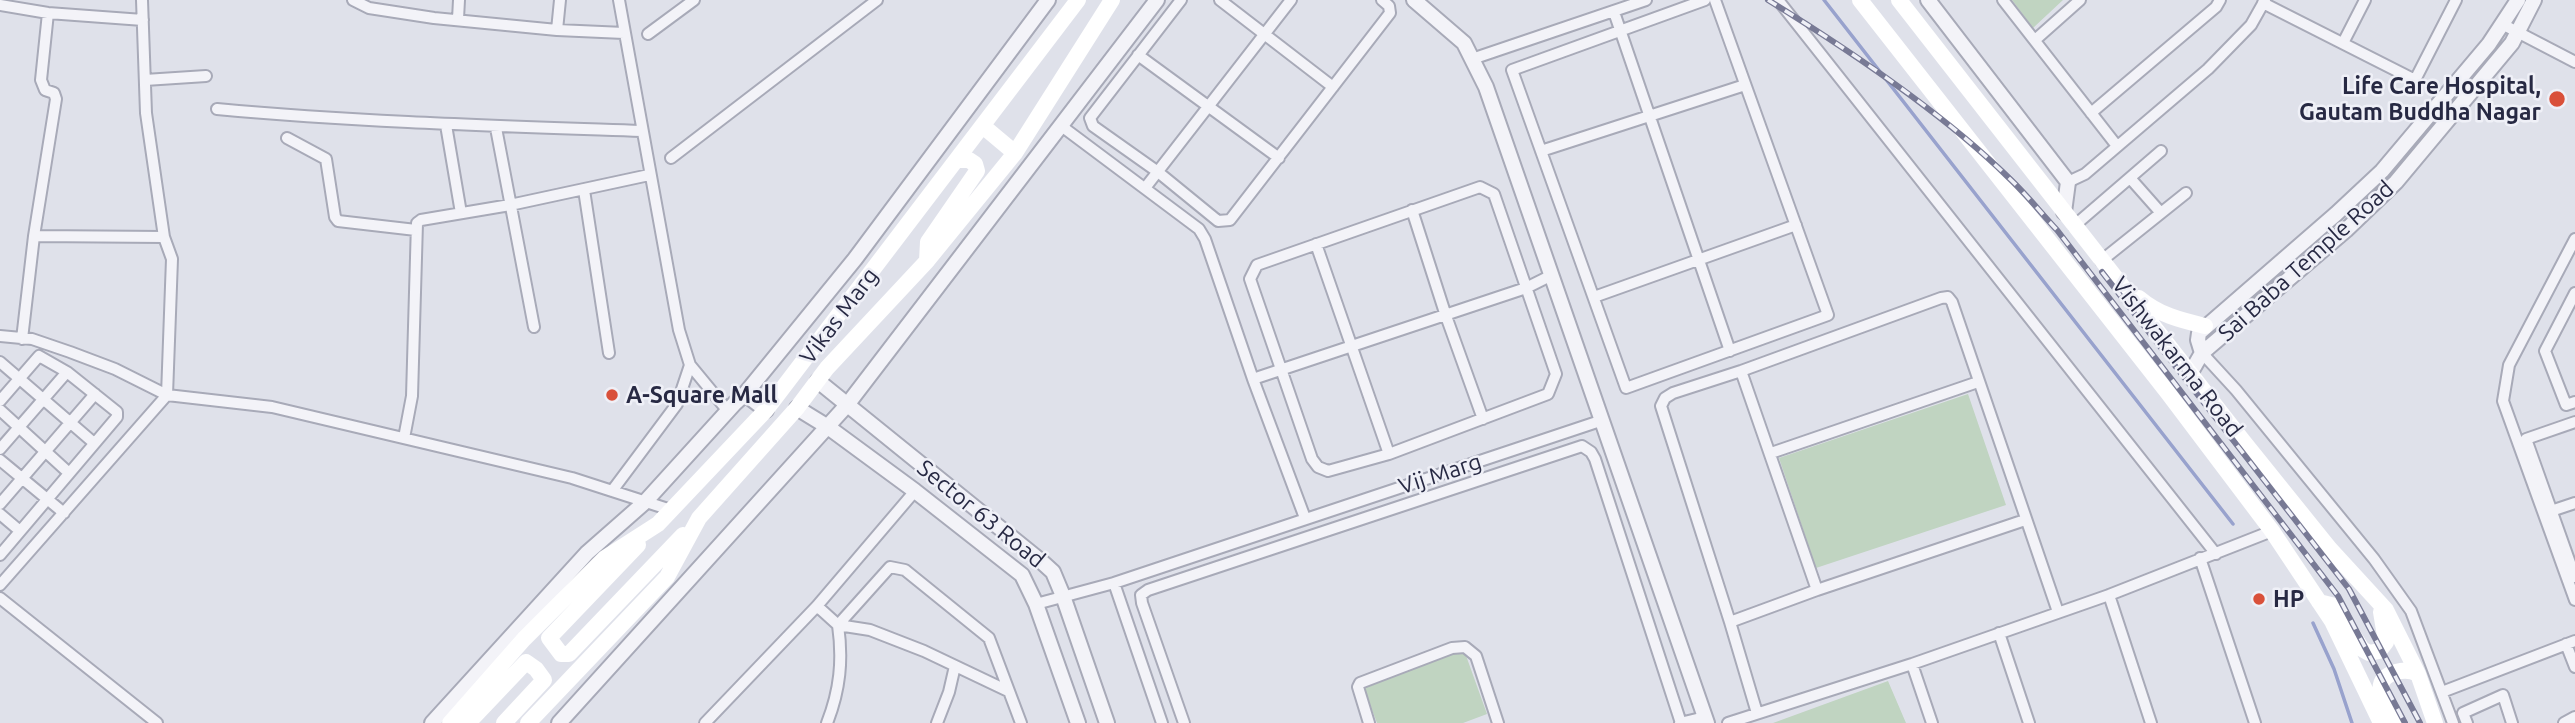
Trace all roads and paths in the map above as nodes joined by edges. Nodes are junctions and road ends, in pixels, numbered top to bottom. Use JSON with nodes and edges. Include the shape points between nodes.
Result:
{"nodes":[{"id":1,"x":142,"y":0,"type":"edge"},
{"id":2,"x":357,"y":0,"type":"edge"},
{"id":3,"x":458,"y":0,"type":"edge"},
{"id":4,"x":560,"y":0,"type":"edge"},
{"id":5,"x":619,"y":0,"type":"edge"},
{"id":6,"x":694,"y":0,"type":"edge"},
{"id":7,"x":877,"y":0,"type":"edge"},
{"id":8,"x":1048,"y":0,"type":"edge"},
{"id":9,"x":1078,"y":0,"type":"edge"},
{"id":10,"x":1112,"y":0,"type":"edge"},
{"id":11,"x":1157,"y":0,"type":"edge"},
{"id":12,"x":1181,"y":0,"type":"edge"},
{"id":13,"x":1220,"y":0,"type":"edge"},
{"id":14,"x":1291,"y":0,"type":"edge"},
{"id":15,"x":1382,"y":0,"type":"edge"},
{"id":16,"x":1415,"y":0,"type":"edge"},
{"id":17,"x":1646,"y":0,"type":"edge"},
{"id":18,"x":1705,"y":0,"type":"edge"},
{"id":19,"x":1715,"y":0,"type":"edge"},
{"id":20,"x":1778,"y":0,"type":"edge"},
{"id":21,"x":1860,"y":0,"type":"edge"},
{"id":22,"x":1899,"y":0,"type":"edge"},
{"id":23,"x":1928,"y":0,"type":"edge"},
{"id":24,"x":2003,"y":0,"type":"edge"},
{"id":25,"x":2080,"y":0,"type":"edge"},
{"id":26,"x":2220,"y":0,"type":"edge"},
{"id":27,"x":2365,"y":0,"type":"edge"},
{"id":28,"x":2456,"y":0,"type":"edge"},
{"id":29,"x":2518,"y":0,"type":"edge"},
{"id":30,"x":2534,"y":0,"type":"edge"},
{"id":31,"x":2264,"y":2,"type":"edge"},
{"id":32,"x":0,"y":5,"type":"edge"},
{"id":33,"x":1614,"y":12,"type":"junction"},
{"id":34,"x":48,"y":13,"type":"junction"},
{"id":35,"x":458,"y":19,"type":"junction"},
{"id":36,"x":143,"y":20,"type":"junction"},
{"id":37,"x":2502,"y":24,"type":"junction"},
{"id":38,"x":556,"y":30,"type":"junction"},
{"id":39,"x":1620,"y":30,"type":"junction"},
{"id":40,"x":2518,"y":32,"type":"junction"},
{"id":41,"x":624,"y":33,"type":"junction"},
{"id":42,"x":648,"y":34,"type":"dead end"},
{"id":43,"x":1265,"y":34,"type":"junction"},
{"id":44,"x":2035,"y":40,"type":"junction"},
{"id":45,"x":2343,"y":43,"type":"junction"},
{"id":46,"x":1138,"y":55,"type":"junction"},
{"id":47,"x":1472,"y":59,"type":"junction"},
{"id":48,"x":2575,"y":62,"type":"edge"},
{"id":49,"x":206,"y":76,"type":"dead end"},
{"id":50,"x":145,"y":80,"type":"junction"},
{"id":51,"x":1745,"y":85,"type":"junction"},
{"id":52,"x":1333,"y":87,"type":"junction"},
{"id":53,"x":1208,"y":107,"type":"junction"},
{"id":54,"x":217,"y":109,"type":"dead end"},
{"id":55,"x":2091,"y":113,"type":"junction"},
{"id":56,"x":1650,"y":116,"type":"junction"},
{"id":57,"x":446,"y":125,"type":"junction"},
{"id":58,"x":1060,"y":125,"type":"junction"},
{"id":59,"x":984,"y":127,"type":"junction"},
{"id":60,"x":496,"y":128,"type":"junction"},
{"id":61,"x":641,"y":131,"type":"junction"},
{"id":62,"x":287,"y":138,"type":"dead end"},
{"id":63,"x":2117,"y":146,"type":"junction"},
{"id":64,"x":1541,"y":151,"type":"junction"},
{"id":65,"x":2161,"y":152,"type":"dead end"},
{"id":66,"x":1015,"y":153,"type":"junction"},
{"id":67,"x":1279,"y":158,"type":"junction"},
{"id":68,"x":671,"y":159,"type":"dead end"},
{"id":69,"x":957,"y":160,"type":"junction"},
{"id":70,"x":1158,"y":172,"type":"junction"},
{"id":71,"x":649,"y":175,"type":"junction"},
{"id":72,"x":2130,"y":178,"type":"junction"},
{"id":73,"x":2068,"y":182,"type":"junction"},
{"id":74,"x":1145,"y":188,"type":"junction"},
{"id":75,"x":584,"y":190,"type":"junction"},
{"id":76,"x":2186,"y":193,"type":"dead end"},
{"id":77,"x":510,"y":205,"type":"junction"},
{"id":78,"x":1412,"y":210,"type":"junction"},
{"id":79,"x":461,"y":213,"type":"junction"},
{"id":80,"x":2161,"y":213,"type":"junction"},
{"id":81,"x":2069,"y":219,"type":"junction"},
{"id":82,"x":1796,"y":225,"type":"junction"},
{"id":83,"x":416,"y":230,"type":"junction"},
{"id":84,"x":34,"y":236,"type":"junction"},
{"id":85,"x":164,"y":237,"type":"junction"},
{"id":86,"x":2575,"y":239,"type":"edge"},
{"id":87,"x":1316,"y":244,"type":"junction"},
{"id":88,"x":1699,"y":260,"type":"junction"},
{"id":89,"x":927,"y":261,"type":"junction"},
{"id":90,"x":2101,"y":261,"type":"junction"},
{"id":91,"x":1552,"y":275,"type":"junction"},
{"id":92,"x":2113,"y":276,"type":"junction"},
{"id":93,"x":1526,"y":288,"type":"junction"},
{"id":94,"x":2575,"y":293,"type":"edge"},
{"id":95,"x":1594,"y":297,"type":"junction"},
{"id":96,"x":1446,"y":316,"type":"junction"},
{"id":97,"x":2206,"y":326,"type":"junction"},
{"id":98,"x":534,"y":327,"type":"dead end"},
{"id":99,"x":0,"y":336,"type":"edge"},
{"id":100,"x":22,"y":339,"type":"junction"},
{"id":101,"x":1351,"y":348,"type":"junction"},
{"id":102,"x":1730,"y":351,"type":"junction"},
{"id":103,"x":2202,"y":353,"type":"junction"},
{"id":104,"x":609,"y":354,"type":"dead end"},
{"id":105,"x":0,"y":362,"type":"edge"},
{"id":106,"x":690,"y":365,"type":"junction"},
{"id":107,"x":1282,"y":369,"type":"junction"},
{"id":108,"x":1741,"y":371,"type":"junction"},
{"id":109,"x":67,"y":372,"type":"junction"},
{"id":110,"x":2191,"y":372,"type":"junction"},
{"id":111,"x":19,"y":379,"type":"junction"},
{"id":112,"x":1253,"y":379,"type":"junction"},
{"id":113,"x":818,"y":381,"type":"junction"},
{"id":114,"x":1978,"y":382,"type":"junction"},
{"id":115,"x":95,"y":394,"type":"junction"},
{"id":116,"x":167,"y":394,"type":"junction"},
{"id":117,"x":745,"y":394,"type":"junction"},
{"id":118,"x":42,"y":398,"type":"junction"},
{"id":119,"x":0,"y":401,"type":"edge"},
{"id":120,"x":2575,"y":402,"type":"edge"},
{"id":121,"x":847,"y":405,"type":"junction"},
{"id":122,"x":797,"y":408,"type":"junction"},
{"id":123,"x":0,"y":410,"type":"edge"},
{"id":124,"x":766,"y":410,"type":"junction"},
{"id":125,"x":727,"y":411,"type":"junction"},
{"id":126,"x":1483,"y":419,"type":"junction"},
{"id":127,"x":1603,"y":420,"type":"junction"},
{"id":128,"x":71,"y":422,"type":"junction"},
{"id":129,"x":2575,"y":422,"type":"edge"},
{"id":130,"x":18,"y":427,"type":"junction"},
{"id":131,"x":828,"y":427,"type":"junction"},
{"id":132,"x":404,"y":438,"type":"junction"},
{"id":133,"x":94,"y":443,"type":"junction"},
{"id":134,"x":0,"y":449,"type":"edge"},
{"id":135,"x":45,"y":452,"type":"junction"},
{"id":136,"x":1771,"y":453,"type":"junction"},
{"id":137,"x":1389,"y":454,"type":"junction"},
{"id":138,"x":0,"y":460,"type":"edge"},
{"id":139,"x":69,"y":473,"type":"junction"},
{"id":140,"x":21,"y":480,"type":"junction"},
{"id":141,"x":612,"y":491,"type":"junction"},
{"id":142,"x":915,"y":491,"type":"junction"},
{"id":143,"x":47,"y":499,"type":"junction"},
{"id":144,"x":645,"y":502,"type":"junction"},
{"id":145,"x":2575,"y":503,"type":"edge"},
{"id":146,"x":0,"y":504,"type":"edge"},
{"id":147,"x":671,"y":510,"type":"junction"},
{"id":148,"x":2552,"y":511,"type":"junction"},
{"id":149,"x":64,"y":513,"type":"junction"},
{"id":150,"x":0,"y":514,"type":"edge"},
{"id":151,"x":699,"y":518,"type":"junction"},
{"id":152,"x":1305,"y":518,"type":"junction"},
{"id":153,"x":2025,"y":520,"type":"junction"},
{"id":154,"x":658,"y":524,"type":"junction"},
{"id":155,"x":20,"y":531,"type":"junction"},
{"id":156,"x":2272,"y":531,"type":"junction"},
{"id":157,"x":2216,"y":554,"type":"junction"},
{"id":158,"x":0,"y":555,"type":"edge"},
{"id":159,"x":2200,"y":558,"type":"junction"},
{"id":160,"x":2575,"y":578,"type":"edge"},
{"id":161,"x":1114,"y":583,"type":"junction"},
{"id":162,"x":0,"y":586,"type":"edge"},
{"id":163,"x":1816,"y":590,"type":"junction"},
{"id":164,"x":2109,"y":595,"type":"junction"},
{"id":165,"x":1063,"y":596,"type":"junction"},
{"id":166,"x":0,"y":598,"type":"edge"},
{"id":167,"x":2575,"y":600,"type":"edge"},
{"id":168,"x":2319,"y":602,"type":"junction"},
{"id":169,"x":1036,"y":604,"type":"junction"},
{"id":170,"x":817,"y":606,"type":"junction"},
{"id":171,"x":2383,"y":607,"type":"junction"},
{"id":172,"x":2058,"y":612,"type":"junction"},
{"id":173,"x":1730,"y":622,"type":"junction"},
{"id":174,"x":838,"y":625,"type":"junction"},
{"id":175,"x":1999,"y":633,"type":"junction"},
{"id":176,"x":2570,"y":643,"type":"edge"},
{"id":177,"x":2574,"y":661,"type":"edge"},
{"id":178,"x":1912,"y":664,"type":"junction"},
{"id":179,"x":955,"y":666,"type":"junction"},
{"id":180,"x":2418,"y":674,"type":"junction"},
{"id":181,"x":1009,"y":691,"type":"junction"},
{"id":182,"x":2442,"y":692,"type":"junction"},
{"id":183,"x":1757,"y":713,"type":"junction"},
{"id":184,"x":2575,"y":717,"type":"edge"},
{"id":185,"x":1706,"y":720,"type":"edge"},
{"id":186,"x":157,"y":723,"type":"edge"},
{"id":187,"x":432,"y":723,"type":"edge"},
{"id":188,"x":450,"y":723,"type":"edge"},
{"id":189,"x":468,"y":723,"type":"edge"},
{"id":190,"x":504,"y":723,"type":"edge"},
{"id":191,"x":528,"y":723,"type":"edge"},
{"id":192,"x":559,"y":723,"type":"edge"},
{"id":193,"x":705,"y":723,"type":"edge"},
{"id":194,"x":827,"y":723,"type":"edge"},
{"id":195,"x":937,"y":723,"type":"edge"},
{"id":196,"x":1021,"y":723,"type":"edge"},
{"id":197,"x":1078,"y":723,"type":"edge"},
{"id":198,"x":1107,"y":723,"type":"edge"},
{"id":199,"x":1162,"y":723,"type":"edge"},
{"id":200,"x":1184,"y":723,"type":"edge"},
{"id":201,"x":1369,"y":723,"type":"edge"},
{"id":202,"x":1499,"y":723,"type":"edge"},
{"id":203,"x":1681,"y":723,"type":"edge"},
{"id":204,"x":1728,"y":723,"type":"edge"},
{"id":205,"x":1932,"y":723,"type":"edge"},
{"id":206,"x":2029,"y":723,"type":"edge"},
{"id":207,"x":2151,"y":723,"type":"edge"},
{"id":208,"x":2255,"y":723,"type":"edge"},
{"id":209,"x":2381,"y":723,"type":"edge"},
{"id":210,"x":2395,"y":723,"type":"edge"},
{"id":211,"x":2435,"y":723,"type":"edge"},
{"id":212,"x":2453,"y":723,"type":"edge"},
{"id":213,"x":2467,"y":723,"type":"edge"},
{"id":214,"x":2512,"y":723,"type":"edge"},
{"id":215,"x":2564,"y":723,"type":"edge"}],
"edges":[{"from":1,"to":36,"type":"street"},
{"from":2,"to":35,"type":"street","via":[[369,8]]},
{"from":3,"to":35,"type":"street"},
{"from":4,"to":38,"type":"street"},
{"from":5,"to":41,"type":"street"},
{"from":6,"to":42,"type":"street"},
{"from":7,"to":68,"type":"street"},
{"from":8,"to":117,"type":"street","via":[[855,259]]},
{"from":9,"to":59,"type":"main road","name":"Vikas Marg"},
{"from":10,"to":66,"type":"main road","name":"Vikas Marg"},
{"from":11,"to":58,"type":"street"},
{"from":12,"to":46,"type":"street"},
{"from":13,"to":43,"type":"street"},
{"from":14,"to":43,"type":"street"},
{"from":15,"to":52,"type":"street","via":[[1390,13]]},
{"from":16,"to":47,"type":"street","via":[[1464,43]]},
{"from":17,"to":33,"type":"street"},
{"from":18,"to":39,"type":"street"},
{"from":19,"to":51,"type":"street"},
{"from":20,"to":157,"type":"street"},
{"from":21,"to":156,"type":"main road","name":"Vishwakarma Road"},
{"from":22,"to":81,"type":"main road","name":"Vishwakarma Road"},
{"from":23,"to":73,"type":"street"},
{"from":24,"to":44,"type":"street"},
{"from":25,"to":44,"type":"street"},
{"from":26,"to":55,"type":"street"},
{"from":27,"to":45,"type":"street"},
{"from":28,"to":45,"type":"street","via":[[2415,80]]},
{"from":29,"to":37,"type":"street","name":"Sai Baba Temple Road"},
{"from":30,"to":40,"type":"street","name":"Sai Baba Temple Road"},
{"from":31,"to":45,"type":"street"},
{"from":31,"to":63,"type":"street","via":[[2251,25],[2208,69]]},
{"from":32,"to":34,"type":"street"},
{"from":33,"to":39,"type":"street"},
{"from":33,"to":47,"type":"street"},
{"from":34,"to":36,"type":"street"},
{"from":34,"to":84,"type":"street","via":[[41,80],[56,99]]},
{"from":35,"to":38,"type":"street"},
{"from":36,"to":50,"type":"street"},
{"from":37,"to":40,"type":"street"},
{"from":37,"to":97,"type":"street","name":"Sai Baba Temple Road","via":[[2382,171]]},
{"from":38,"to":41,"type":"street"},
{"from":39,"to":56,"type":"street"},
{"from":39,"to":64,"type":"street","via":[[1511,70]]},
{"from":40,"to":48,"type":"street"},
{"from":40,"to":103,"type":"street","name":"Sai Baba Temple Road","via":[[2396,182]]},
{"from":41,"to":61,"type":"street"},
{"from":43,"to":52,"type":"street"},
{"from":43,"to":53,"type":"street"},
{"from":44,"to":55,"type":"street"},
{"from":46,"to":53,"type":"street"},
{"from":46,"to":70,"type":"street","via":[[1090,118],[1093,126]]},
{"from":47,"to":91,"type":"street"},
{"from":49,"to":50,"type":"street"},
{"from":50,"to":85,"type":"street"},
{"from":51,"to":56,"type":"street"},
{"from":51,"to":82,"type":"street"},
{"from":52,"to":67,"type":"street"},
{"from":53,"to":67,"type":"street"},
{"from":53,"to":70,"type":"street"},
{"from":54,"to":57,"type":"street"},
{"from":55,"to":63,"type":"street"},
{"from":56,"to":64,"type":"street"},
{"from":56,"to":88,"type":"street"},
{"from":57,"to":60,"type":"street"},
{"from":57,"to":79,"type":"street"},
{"from":58,"to":74,"type":"street"},
{"from":58,"to":121,"type":"street"},
{"from":59,"to":66,"type":"main road"},
{"from":59,"to":69,"type":"main road","name":"Vikas Marg"},
{"from":60,"to":61,"type":"street"},
{"from":60,"to":77,"type":"street"},
{"from":61,"to":71,"type":"street"},
{"from":62,"to":83,"type":"street","via":[[326,159],[338,221]]},
{"from":63,"to":73,"type":"street","via":[[2085,174]]},
{"from":64,"to":95,"type":"street"},
{"from":65,"to":72,"type":"street"},
{"from":66,"to":89,"type":"main road","name":"Vikas Marg"},
{"from":67,"to":70,"type":"street","via":[[1230,220],[1218,221]]},
{"from":69,"to":89,"type":"main road","via":[[969,160],[977,172],[928,242]]},
{"from":69,"to":124,"type":"main road","name":"Vikas Marg"},
{"from":70,"to":74,"type":"street"},
{"from":71,"to":75,"type":"street"},
{"from":71,"to":106,"type":"street"},
{"from":72,"to":80,"type":"street"},
{"from":72,"to":81,"type":"street"},
{"from":73,"to":81,"type":"street"},
{"from":74,"to":112,"type":"street","via":[[1199,229],[1205,239]]},
{"from":75,"to":77,"type":"street"},
{"from":75,"to":104,"type":"street"},
{"from":76,"to":80,"type":"street"},
{"from":77,"to":79,"type":"street"},
{"from":77,"to":98,"type":"street"},
{"from":78,"to":87,"type":"street"},
{"from":78,"to":93,"type":"street","via":[[1480,187],[1494,194]]},
{"from":78,"to":96,"type":"street"},
{"from":79,"to":83,"type":"street","via":[[421,220]]},
{"from":80,"to":90,"type":"street"},
{"from":81,"to":90,"type":"main road","name":"Vishwakarma Road"},
{"from":82,"to":88,"type":"street"},
{"from":82,"to":102,"type":"street","via":[[1828,315]]},
{"from":83,"to":132,"type":"street","via":[[412,396]]},
{"from":84,"to":85,"type":"street"},
{"from":84,"to":100,"type":"street"},
{"from":85,"to":116,"type":"street","via":[[172,259]]},
{"from":86,"to":167,"type":"street","via":[[2509,365],[2503,401]]},
{"from":87,"to":101,"type":"street"},
{"from":87,"to":107,"type":"street","via":[[1257,265],[1250,279]]},
{"from":88,"to":95,"type":"street"},
{"from":88,"to":102,"type":"street"},
{"from":89,"to":113,"type":"main road","name":"Vikas Marg"},
{"from":90,"to":92,"type":"main road","name":"Vishwakarma Road"},
{"from":91,"to":93,"type":"street"},
{"from":91,"to":127,"type":"street"},
{"from":92,"to":97,"type":"main road","via":[[2154,310]]},
{"from":92,"to":110,"type":"main road","name":"Vishwakarma Road"},
{"from":93,"to":96,"type":"street"},
{"from":93,"to":126,"type":"street","via":[[1556,374],[1548,394]]},
{"from":94,"to":120,"type":"street","via":[[2545,351],[2566,405]]},
{"from":95,"to":102,"type":"street","via":[[1626,388]]},
{"from":96,"to":101,"type":"street"},
{"from":96,"to":126,"type":"street"},
{"from":97,"to":103,"type":"street","name":"Sai Baba Temple Road","via":[[2199,333]]},
{"from":99,"to":100,"type":"street"},
{"from":100,"to":116,"type":"street","via":[[115,369]]},
{"from":101,"to":107,"type":"street"},
{"from":101,"to":137,"type":"street"},
{"from":103,"to":110,"type":"street","name":"Sai Baba Temple Road"},
{"from":103,"to":182,"type":"street","via":[[2374,559],[2411,611]]},
{"from":105,"to":111,"type":"street"},
{"from":106,"to":125,"type":"street"},
{"from":106,"to":141,"type":"street","via":[[677,404]]},
{"from":107,"to":112,"type":"street"},
{"from":107,"to":137,"type":"street","via":[[1318,467],[1328,471]]},
{"from":108,"to":114,"type":"street","via":[[1948,297]]},
{"from":108,"to":136,"type":"street"},
{"from":108,"to":173,"type":"street","via":[[1673,393],[1661,406]]},
{"from":109,"to":111,"type":"street","via":[[39,356]]},
{"from":109,"to":115,"type":"street"},
{"from":109,"to":118,"type":"street"},
{"from":110,"to":171,"type":"main road","name":"Vishwakarma Road","via":[[2330,550]]},
{"from":111,"to":118,"type":"street"},
{"from":111,"to":119,"type":"street"},
{"from":112,"to":152,"type":"street"},
{"from":113,"to":121,"type":"street","name":"Sector 63 Road"},
{"from":113,"to":122,"type":"main road","name":"Vikas Marg"},
{"from":114,"to":136,"type":"street"},
{"from":114,"to":153,"type":"street"},
{"from":115,"to":128,"type":"street"},
{"from":115,"to":133,"type":"street","via":[[117,417]]},
{"from":116,"to":132,"type":"street","via":[[272,407]]},
{"from":116,"to":149,"type":"street"},
{"from":117,"to":124,"type":"street"},
{"from":117,"to":125,"type":"street"},
{"from":118,"to":128,"type":"street"},
{"from":118,"to":130,"type":"street"},
{"from":121,"to":131,"type":"street"},
{"from":121,"to":165,"type":"street","name":"Sector 63 Road","via":[[1042,562]]},
{"from":122,"to":131,"type":"street","name":"Sector 63 Road"},
{"from":122,"to":151,"type":"main road","name":"Vikas Marg"},
{"from":123,"to":130,"type":"street"},
{"from":124,"to":147,"type":"main road","name":"Vikas Marg"},
{"from":125,"to":144,"type":"street"},
{"from":126,"to":137,"type":"street"},
{"from":127,"to":152,"type":"street","name":"Vij Marg"},
{"from":127,"to":185,"type":"street"},
{"from":128,"to":133,"type":"street"},
{"from":128,"to":135,"type":"street"},
{"from":129,"to":148,"type":"street","via":[[2526,439]]},
{"from":130,"to":134,"type":"street"},
{"from":130,"to":135,"type":"street"},
{"from":131,"to":142,"type":"street","name":"Sector 63 Road"},
{"from":131,"to":192,"type":"street"},
{"from":132,"to":141,"type":"street"},
{"from":133,"to":139,"type":"street"},
{"from":135,"to":139,"type":"street"},
{"from":135,"to":140,"type":"street"},
{"from":136,"to":163,"type":"street"},
{"from":138,"to":140,"type":"street"},
{"from":139,"to":143,"type":"street"},
{"from":140,"to":143,"type":"street"},
{"from":140,"to":146,"type":"street"},
{"from":141,"to":144,"type":"street"},
{"from":142,"to":169,"type":"street","name":"Sector 63 Road","via":[[1022,575]]},
{"from":142,"to":170,"type":"street"},
{"from":143,"to":149,"type":"street"},
{"from":143,"to":155,"type":"street"},
{"from":144,"to":147,"type":"street"},
{"from":144,"to":187,"type":"street","via":[[587,554]]},
{"from":145,"to":148,"type":"street"},
{"from":147,"to":154,"type":"main road","name":"Vikas Marg"},
{"from":148,"to":160,"type":"street"},
{"from":149,"to":162,"type":"street"},
{"from":150,"to":155,"type":"street"},
{"from":151,"to":154,"type":"main road","via":[[569,654],[561,654],[549,638]]},
{"from":151,"to":191,"type":"main road","name":"Vikas Marg","via":[[667,577]]},
{"from":152,"to":161,"type":"street","name":"Vij Marg"},
{"from":153,"to":163,"type":"street"},
{"from":153,"to":172,"type":"street"},
{"from":154,"to":188,"type":"main road","name":"Vikas Marg","via":[[605,558],[524,639]]},
{"from":155,"to":158,"type":"street"},
{"from":156,"to":157,"type":"street"},
{"from":156,"to":168,"type":"main road","name":"Vishwakarma Road"},
{"from":157,"to":159,"type":"street"},
{"from":159,"to":164,"type":"street"},
{"from":159,"to":208,"type":"street"},
{"from":161,"to":165,"type":"street","name":"Vij Marg"},
{"from":161,"to":199,"type":"street"},
{"from":163,"to":173,"type":"street"},
{"from":164,"to":172,"type":"street"},
{"from":164,"to":207,"type":"street"},
{"from":165,"to":169,"type":"street","name":"Vij Marg"},
{"from":165,"to":198,"type":"street","name":"Sector 63 Road"},
{"from":166,"to":186,"type":"street"},
{"from":168,"to":171,"type":"main road","via":[[2335,606],[2369,653],[2379,651],[2386,642]]},
{"from":168,"to":209,"type":"main road","name":"Vishwakarma Road"},
{"from":169,"to":197,"type":"street","name":"Sector 63 Road"},
{"from":170,"to":174,"type":"street"},
{"from":170,"to":193,"type":"street"},
{"from":171,"to":180,"type":"main road","name":"Vishwakarma Road"},
{"from":172,"to":175,"type":"street"},
{"from":173,"to":183,"type":"street"},
{"from":174,"to":179,"type":"street","via":[[870,630]]},
{"from":174,"to":181,"type":"street","via":[[890,567],[899,567],[989,638]]},
{"from":174,"to":194,"type":"street","via":[[840,681]]},
{"from":175,"to":178,"type":"street"},
{"from":175,"to":206,"type":"street"},
{"from":176,"to":177,"type":"street"},
{"from":176,"to":182,"type":"street"},
{"from":178,"to":183,"type":"street"},
{"from":178,"to":205,"type":"street"},
{"from":179,"to":181,"type":"street"},
{"from":179,"to":195,"type":"street"},
{"from":180,"to":210,"type":"main road","via":[[2395,672],[2383,677],[2382,698]]},
{"from":180,"to":211,"type":"main road","name":"Vishwakarma Road"},
{"from":181,"to":196,"type":"street"},
{"from":182,"to":212,"type":"street"},
{"from":183,"to":204,"type":"street"},
{"from":184,"to":215,"type":"street"},
{"from":185,"to":203,"type":"street"},
{"from":189,"to":190,"type":"main road","via":[[526,662],[544,680]]},
{"from":200,"to":203,"type":"street","via":[[1142,603],[1141,595],[1148,590],[1582,446],[1595,459]]},
{"from":201,"to":202,"type":"street","via":[[1360,683],[1465,647],[1476,656]]},
{"from":213,"to":214,"type":"street","via":[[2463,713],[2503,695]]}]}
